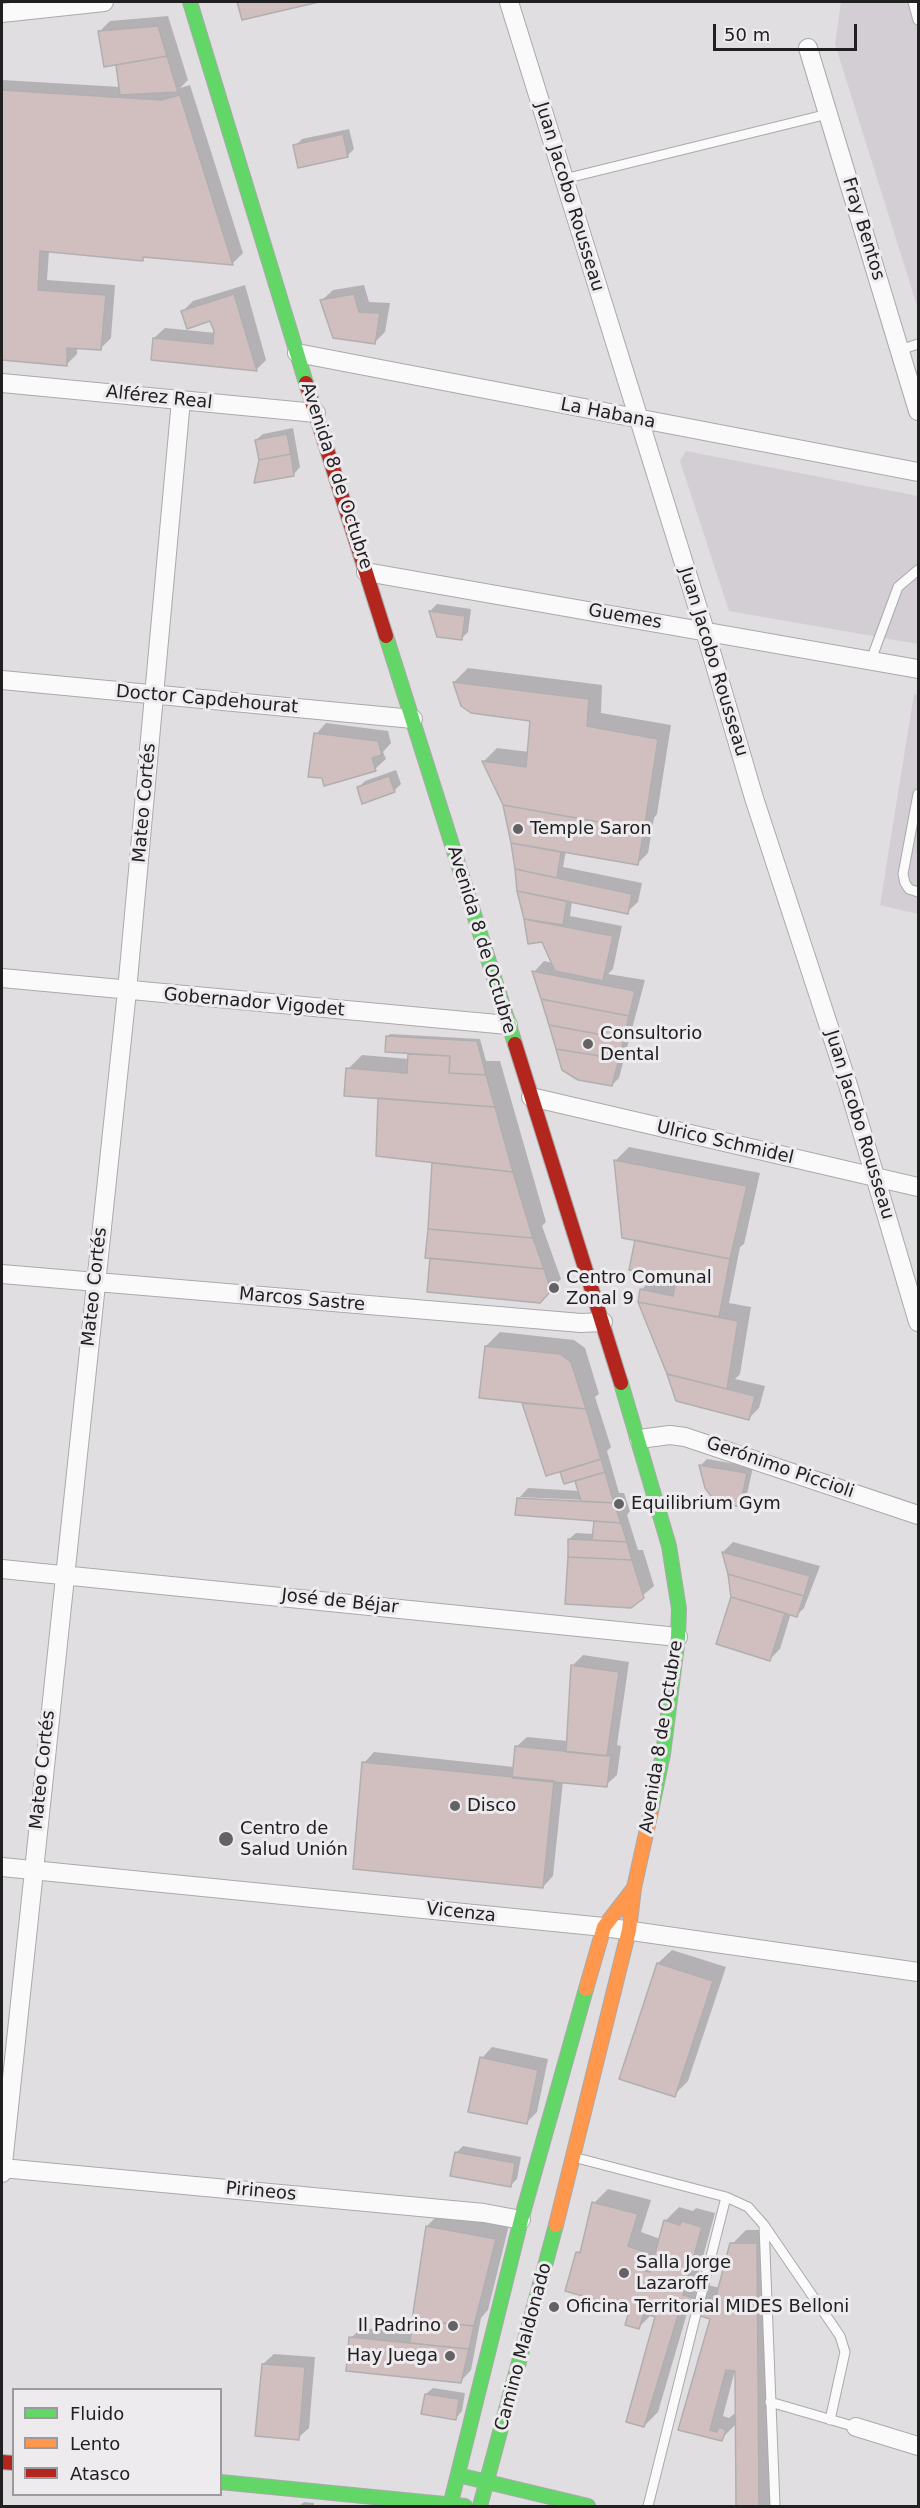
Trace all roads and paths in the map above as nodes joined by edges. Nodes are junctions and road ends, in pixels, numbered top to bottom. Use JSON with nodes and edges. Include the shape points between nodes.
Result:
{"nodes":[{"id":1,"x":104,"y":2,"type":"edge"},
{"id":2,"x":190,"y":2,"type":"edge"},
{"id":3,"x":509,"y":2,"type":"edge"},
{"id":4,"x":913,"y":2,"type":"edge"},
{"id":5,"x":2,"y":13,"type":"edge"},
{"id":6,"x":918,"y":20,"type":"edge"},
{"id":7,"x":808,"y":48,"type":"dead end"},
{"id":8,"x":828,"y":114,"type":"junction"},
{"id":9,"x":564,"y":179,"type":"junction"},
{"id":10,"x":918,"y":344,"type":"edge"},
{"id":11,"x":900,"y":350,"type":"junction"},
{"id":12,"x":297,"y":353,"type":"junction"},
{"id":13,"x":2,"y":383,"type":"edge"},
{"id":14,"x":181,"y":400,"type":"junction"},
{"id":15,"x":918,"y":411,"type":"edge"},
{"id":16,"x":316,"y":413,"type":"junction"},
{"id":17,"x":638,"y":420,"type":"junction"},
{"id":18,"x":918,"y":472,"type":"edge"},
{"id":19,"x":918,"y":570,"type":"edge"},
{"id":20,"x":366,"y":572,"type":"junction"},
{"id":21,"x":705,"y":631,"type":"junction"},
{"id":22,"x":871,"y":660,"type":"junction"},
{"id":23,"x":918,"y":669,"type":"edge"},
{"id":24,"x":2,"y":680,"type":"edge"},
{"id":25,"x":155,"y":695,"type":"junction"},
{"id":26,"x":413,"y":719,"type":"junction"},
{"id":27,"x":918,"y":794,"type":"edge"},
{"id":28,"x":918,"y":892,"type":"edge"},
{"id":29,"x":2,"y":978,"type":"edge"},
{"id":30,"x":127,"y":992,"type":"junction"},
{"id":31,"x":508,"y":1025,"type":"junction"},
{"id":32,"x":531,"y":1097,"type":"junction"},
{"id":33,"x":875,"y":1178,"type":"junction"},
{"id":34,"x":918,"y":1187,"type":"edge"},
{"id":35,"x":2,"y":1274,"type":"edge"},
{"id":36,"x":95,"y":1282,"type":"junction"},
{"id":37,"x":918,"y":1322,"type":"edge"},
{"id":38,"x":603,"y":1323,"type":"junction"},
{"id":39,"x":639,"y":1438,"type":"junction"},
{"id":40,"x":918,"y":1515,"type":"edge"},
{"id":41,"x":2,"y":1569,"type":"edge"},
{"id":42,"x":64,"y":1575,"type":"junction"},
{"id":43,"x":678,"y":1637,"type":"junction"},
{"id":44,"x":2,"y":1867,"type":"edge"},
{"id":45,"x":33,"y":1870,"type":"junction"},
{"id":46,"x":634,"y":1888,"type":"junction"},
{"id":47,"x":604,"y":1927,"type":"junction"},
{"id":48,"x":629,"y":1930,"type":"junction"},
{"id":49,"x":918,"y":1972,"type":"edge"},
{"id":50,"x":573,"y":2157,"type":"junction"},
{"id":51,"x":2,"y":2168,"type":"edge"},
{"id":52,"x":2,"y":2173,"type":"edge"},
{"id":53,"x":566,"y":2186,"type":"joint"},
{"id":54,"x":726,"y":2196,"type":"junction"},
{"id":55,"x":521,"y":2220,"type":"junction"},
{"id":56,"x":764,"y":2224,"type":"junction"},
{"id":57,"x":700,"y":2300,"type":"dead end"},
{"id":58,"x":696,"y":2314,"type":"dead end"},
{"id":59,"x":770,"y":2402,"type":"junction"},
{"id":60,"x":830,"y":2420,"type":"junction"},
{"id":61,"x":856,"y":2427,"type":"joint"},
{"id":62,"x":918,"y":2446,"type":"edge"},
{"id":63,"x":458,"y":2475,"type":"junction"},
{"id":64,"x":222,"y":2482,"type":"edge"},
{"id":65,"x":489,"y":2482,"type":"junction"},
{"id":66,"x":450,"y":2505,"type":"edge"},
{"id":67,"x":465,"y":2506,"type":"edge"},
{"id":68,"x":480,"y":2506,"type":"edge"},
{"id":69,"x":588,"y":2506,"type":"edge"},
{"id":70,"x":648,"y":2506,"type":"edge"},
{"id":71,"x":775,"y":2506,"type":"edge"}],
"edges":[{"from":1,"to":5,"type":"street"},
{"from":2,"to":12,"type":"main road","name":"Avenida 8 de Octubre"},
{"from":3,"to":9,"type":"street","name":"Juan Jacobo Rousseau"},
{"from":4,"to":6,"type":"lane"},
{"from":7,"to":8,"type":"street","name":"Fray Bentos"},
{"from":8,"to":9,"type":"lane"},
{"from":8,"to":11,"type":"street","name":"Fray Bentos"},
{"from":9,"to":17,"type":"street","name":"Juan Jacobo Rousseau"},
{"from":10,"to":11,"type":"lane"},
{"from":11,"to":15,"type":"street","name":"Fray Bentos"},
{"from":12,"to":16,"type":"main road","name":"Avenida 8 de Octubre"},
{"from":12,"to":17,"type":"street","name":"La Habana"},
{"from":13,"to":14,"type":"street","name":"Alférez Real"},
{"from":14,"to":16,"type":"street","name":"Alférez Real"},
{"from":14,"to":25,"type":"street","name":"Mateo Cortés"},
{"from":16,"to":20,"type":"main road","name":"Avenida 8 de Octubre"},
{"from":17,"to":18,"type":"street","name":"La Habana"},
{"from":17,"to":21,"type":"street","name":"Juan Jacobo Rousseau"},
{"from":19,"to":22,"type":"lane","via":[[898,587]]},
{"from":20,"to":21,"type":"street","name":"Guemes"},
{"from":20,"to":26,"type":"main road","name":"Avenida 8 de Octubre"},
{"from":21,"to":22,"type":"street","name":"Guemes"},
{"from":21,"to":33,"type":"street","name":"Juan Jacobo Rousseau"},
{"from":22,"to":23,"type":"street","name":"Guemes"},
{"from":24,"to":25,"type":"street","name":"Doctor Capdehourat"},
{"from":25,"to":26,"type":"street","name":"Doctor Capdehourat"},
{"from":25,"to":30,"type":"street","name":"Mateo Cortés"},
{"from":26,"to":31,"type":"main road","name":"Avenida 8 de Octubre"},
{"from":27,"to":28,"type":"lane","via":[[903,874],[909,890]]},
{"from":29,"to":30,"type":"street","name":"Gobernador Vigodet"},
{"from":30,"to":31,"type":"street","name":"Gobernador Vigodet"},
{"from":30,"to":36,"type":"street","name":"Mateo Cortés"},
{"from":31,"to":32,"type":"main road","name":"Avenida 8 de Octubre"},
{"from":32,"to":33,"type":"street","name":"Ulrico Schmidel"},
{"from":32,"to":38,"type":"main road","name":"Avenida 8 de Octubre"},
{"from":33,"to":34,"type":"street","name":"Ulrico Schmidel"},
{"from":33,"to":37,"type":"street","name":"Juan Jacobo Rousseau"},
{"from":35,"to":36,"type":"street","name":"Marcos Sastre"},
{"from":36,"to":38,"type":"street","name":"Marcos Sastre"},
{"from":36,"to":42,"type":"street","name":"Mateo Cortés"},
{"from":38,"to":39,"type":"main road","name":"Avenida 8 de Octubre"},
{"from":39,"to":40,"type":"street","name":"Gerónimo Piccioli","via":[[685,1437]]},
{"from":39,"to":43,"type":"main road","name":"Avenida 8 de Octubre","via":[[675,1575]]},
{"from":41,"to":42,"type":"street","name":"José de Béjar"},
{"from":42,"to":43,"type":"street","name":"José de Béjar"},
{"from":42,"to":45,"type":"street","name":"Mateo Cortés"},
{"from":43,"to":46,"type":"main road","name":"Avenida 8 de Octubre","via":[[663,1754]]},
{"from":44,"to":45,"type":"street","name":"Vicenza"},
{"from":45,"to":47,"type":"street","name":"Vicenza"},
{"from":45,"to":51,"type":"street","name":"Mateo Cortés"},
{"from":46,"to":47,"type":"main road","name":"Avenida 8 de Octubre"},
{"from":46,"to":48,"type":"main road","name":"Avenida 8 de Octubre"},
{"from":47,"to":48,"type":"street","name":"Vicenza"},
{"from":47,"to":55,"type":"main road","name":"Avenida 8 de Octubre"},
{"from":48,"to":49,"type":"street","name":"Vicenza"},
{"from":48,"to":50,"type":"main road","name":"Avenida 8 de Octubre"},
{"from":50,"to":53,"type":"main road","name":"Avenida 8 de Octubre"},
{"from":50,"to":54,"type":"lane"},
{"from":51,"to":52,"type":"street","name":"Mateo Cortés"},
{"from":51,"to":55,"type":"street","name":"Pirineos","via":[[472,2212]]},
{"from":53,"to":65,"type":"main road","name":"Camino Maldonado"},
{"from":54,"to":56,"type":"lane","via":[[748,2207]]},
{"from":54,"to":57,"type":"lane"},
{"from":55,"to":63,"type":"main road","name":"Camino Maldonado"},
{"from":56,"to":59,"type":"lane"},
{"from":56,"to":60,"type":"lane","via":[[840,2336],[845,2352]]},
{"from":58,"to":70,"type":"lane"},
{"from":59,"to":60,"type":"lane"},
{"from":59,"to":71,"type":"lane"},
{"from":60,"to":61,"type":"lane"},
{"from":61,"to":62,"type":"street"},
{"from":63,"to":65,"type":"main road"},
{"from":63,"to":66,"type":"main road","name":"Camino Maldonado"},
{"from":64,"to":66,"type":"main road"},
{"from":65,"to":68,"type":"main road","name":"Camino Maldonado"},
{"from":65,"to":69,"type":"main road"},
{"from":66,"to":67,"type":"main road"}]}
